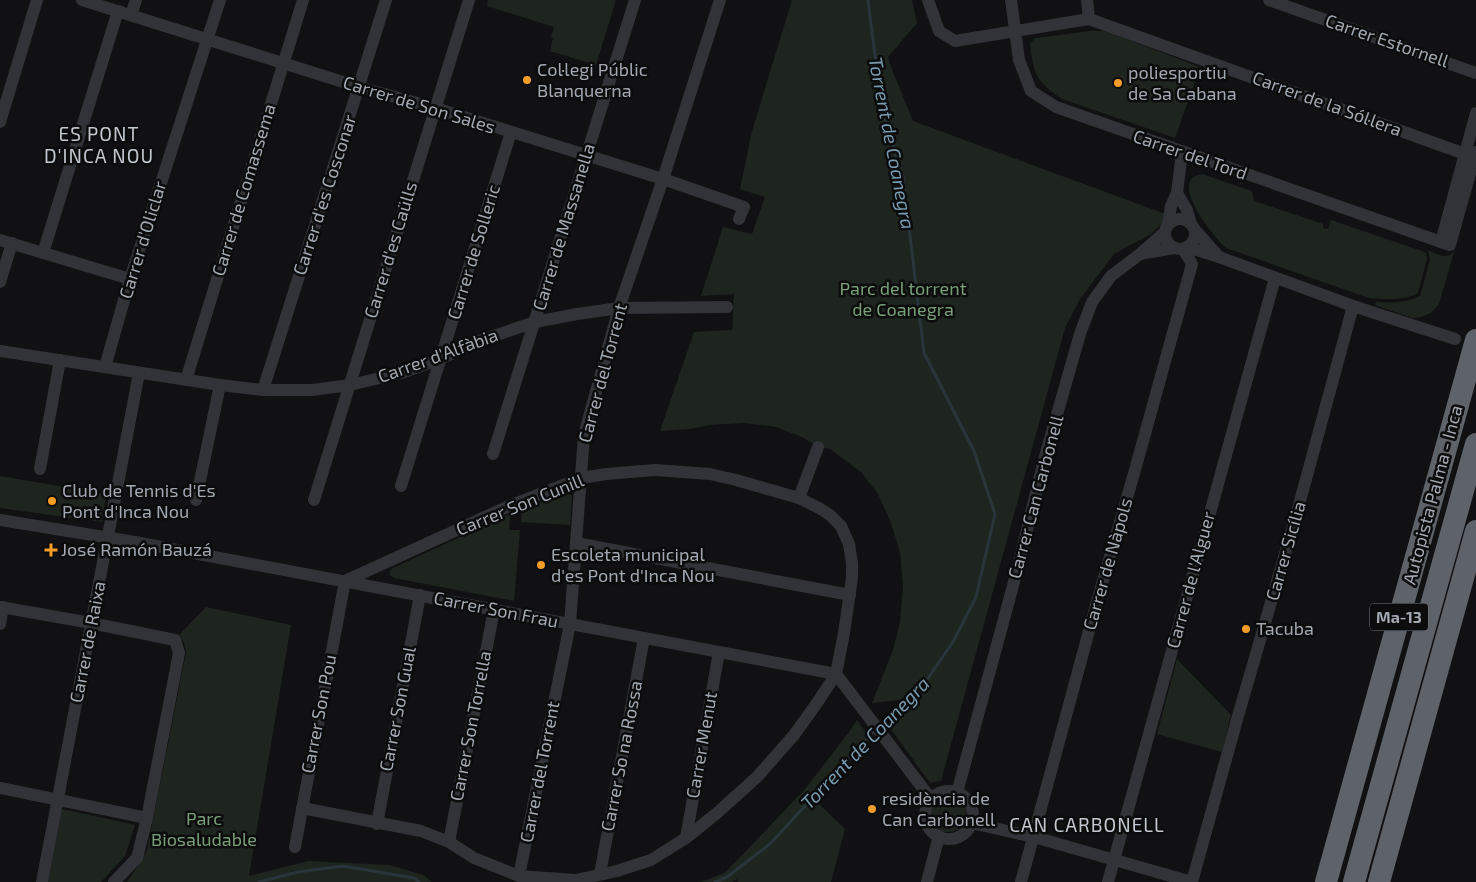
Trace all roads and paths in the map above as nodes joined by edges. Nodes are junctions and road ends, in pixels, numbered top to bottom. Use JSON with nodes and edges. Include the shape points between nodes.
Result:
{"nodes":[{"id":1,"x":37,"y":0,"type":"edge"},
{"id":2,"x":82,"y":0,"type":"edge"},
{"id":3,"x":136,"y":0,"type":"edge"},
{"id":4,"x":220,"y":0,"type":"edge"},
{"id":5,"x":302,"y":0,"type":"edge"},
{"id":6,"x":386,"y":0,"type":"edge"},
{"id":7,"x":470,"y":0,"type":"edge"},
{"id":8,"x":635,"y":0,"type":"edge"},
{"id":9,"x":720,"y":0,"type":"edge"},
{"id":10,"x":928,"y":0,"type":"edge"},
{"id":11,"x":1011,"y":0,"type":"edge"},
{"id":12,"x":1087,"y":0,"type":"edge"},
{"id":13,"x":1269,"y":0,"type":"edge"},
{"id":14,"x":118,"y":11,"type":"junction"},
{"id":15,"x":131,"y":16,"type":"junction"},
{"id":16,"x":1089,"y":19,"type":"junction"},
{"id":17,"x":1016,"y":30,"type":"junction"},
{"id":18,"x":208,"y":39,"type":"junction"},
{"id":19,"x":283,"y":63,"type":"junction"},
{"id":20,"x":1476,"y":72,"type":"edge"},
{"id":21,"x":360,"y":87,"type":"junction"},
{"id":22,"x":435,"y":108,"type":"junction"},
{"id":23,"x":1476,"y":113,"type":"edge"},
{"id":24,"x":0,"y":122,"type":"edge"},
{"id":25,"x":510,"y":132,"type":"junction"},
{"id":26,"x":1182,"y":152,"type":"junction"},
{"id":27,"x":1470,"y":153,"type":"edge"},
{"id":28,"x":586,"y":156,"type":"junction"},
{"id":29,"x":663,"y":179,"type":"junction"},
{"id":30,"x":1177,"y":193,"type":"junction"},
{"id":31,"x":739,"y":219,"type":"dead end"},
{"id":32,"x":1193,"y":227,"type":"junction"},
{"id":33,"x":1166,"y":228,"type":"junction"},
{"id":34,"x":6,"y":242,"type":"edge"},
{"id":35,"x":1182,"y":248,"type":"junction"},
{"id":36,"x":43,"y":253,"type":"junction"},
{"id":37,"x":1140,"y":254,"type":"junction"},
{"id":38,"x":1219,"y":257,"type":"junction"},
{"id":39,"x":1275,"y":278,"type":"junction"},
{"id":40,"x":130,"y":279,"type":"junction"},
{"id":41,"x":0,"y":282,"type":"edge"},
{"id":42,"x":1353,"y":306,"type":"junction"},
{"id":43,"x":727,"y":307,"type":"dead end"},
{"id":44,"x":619,"y":308,"type":"junction"},
{"id":45,"x":535,"y":322,"type":"junction"},
{"id":46,"x":1466,"y":340,"type":"edge"},
{"id":47,"x":0,"y":351,"type":"edge"},
{"id":48,"x":440,"y":359,"type":"junction"},
{"id":49,"x":60,"y":360,"type":"junction"},
{"id":50,"x":105,"y":367,"type":"junction"},
{"id":51,"x":139,"y":373,"type":"junction"},
{"id":52,"x":186,"y":380,"type":"junction"},
{"id":53,"x":350,"y":385,"type":"junction"},
{"id":54,"x":220,"y":386,"type":"junction"},
{"id":55,"x":263,"y":390,"type":"junction"},
{"id":56,"x":1476,"y":444,"type":"edge"},
{"id":57,"x":818,"y":447,"type":"dead end"},
{"id":58,"x":493,"y":454,"type":"dead end"},
{"id":59,"x":40,"y":469,"type":"dead end"},
{"id":60,"x":581,"y":478,"type":"junction"},
{"id":61,"x":401,"y":486,"type":"dead end"},
{"id":62,"x":799,"y":498,"type":"junction"},
{"id":63,"x":196,"y":500,"type":"dead end"},
{"id":64,"x":314,"y":500,"type":"dead end"},
{"id":65,"x":0,"y":520,"type":"edge"},
{"id":66,"x":1476,"y":531,"type":"edge"},
{"id":67,"x":108,"y":537,"type":"junction"},
{"id":68,"x":576,"y":542,"type":"junction"},
{"id":69,"x":345,"y":581,"type":"junction"},
{"id":70,"x":420,"y":595,"type":"junction"},
{"id":71,"x":850,"y":595,"type":"junction"},
{"id":72,"x":2,"y":607,"type":"edge"},
{"id":73,"x":494,"y":610,"type":"junction"},
{"id":74,"x":91,"y":622,"type":"junction"},
{"id":75,"x":0,"y":624,"type":"edge"},
{"id":76,"x":570,"y":624,"type":"junction"},
{"id":77,"x":644,"y":638,"type":"junction"},
{"id":78,"x":718,"y":652,"type":"junction"},
{"id":79,"x":836,"y":674,"type":"junction"},
{"id":80,"x":0,"y":788,"type":"edge"},
{"id":81,"x":957,"y":792,"type":"junction"},
{"id":82,"x":932,"y":799,"type":"junction"},
{"id":83,"x":58,"y":800,"type":"junction"},
{"id":84,"x":302,"y":808,"type":"junction"},
{"id":85,"x":147,"y":818,"type":"junction"},
{"id":86,"x":971,"y":823,"type":"junction"},
{"id":87,"x":377,"y":824,"type":"junction"},
{"id":88,"x":939,"y":836,"type":"junction"},
{"id":89,"x":686,"y":838,"type":"junction"},
{"id":90,"x":1034,"y":838,"type":"junction"},
{"id":91,"x":449,"y":842,"type":"junction"},
{"id":92,"x":295,"y":847,"type":"dead end"},
{"id":93,"x":1114,"y":860,"type":"junction"},
{"id":94,"x":600,"y":874,"type":"junction"},
{"id":95,"x":520,"y":876,"type":"junction"},
{"id":96,"x":42,"y":882,"type":"edge"},
{"id":97,"x":114,"y":882,"type":"edge"},
{"id":98,"x":927,"y":882,"type":"edge"},
{"id":99,"x":1022,"y":882,"type":"edge"},
{"id":100,"x":1108,"y":882,"type":"edge"},
{"id":101,"x":1192,"y":882,"type":"edge"},
{"id":102,"x":1326,"y":882,"type":"edge"},
{"id":103,"x":1354,"y":882,"type":"edge"},
{"id":104,"x":1379,"y":882,"type":"edge"}],
"edges":[{"from":1,"to":24,"type":"street"},
{"from":2,"to":14,"type":"street","name":"Carrer de Son Sales"},
{"from":3,"to":15,"type":"street"},
{"from":4,"to":18,"type":"street","name":"Carrer d'Oliclar"},
{"from":5,"to":19,"type":"street","name":"Carrer de Comassema"},
{"from":6,"to":21,"type":"street","name":"Carrer d'es Cosconar"},
{"from":7,"to":22,"type":"street","name":"Carrer d'es Caülls"},
{"from":8,"to":28,"type":"street","name":"Carrer de Massanella"},
{"from":9,"to":29,"type":"street","name":"Carrer del Torrent"},
{"from":10,"to":17,"type":"street","name":"Carrer de la Sól·lera","via":[[939,31],[955,41]]},
{"from":11,"to":17,"type":"street","name":"Carrer del Tord"},
{"from":12,"to":16,"type":"street"},
{"from":13,"to":20,"type":"street","name":"Carrer Estornell"},
{"from":14,"to":15,"type":"street","name":"Carrer de Son Sales"},
{"from":14,"to":36,"type":"street"},
{"from":15,"to":18,"type":"street","name":"Carrer de Son Sales"},
{"from":16,"to":17,"type":"street","name":"Carrer de la Sól·lera"},
{"from":16,"to":27,"type":"street","name":"Carrer de la Sól·lera"},
{"from":17,"to":26,"type":"street","name":"Carrer del Tord","via":[[1019,60],[1031,91],[1056,107]]},
{"from":18,"to":19,"type":"street","name":"Carrer de Son Sales"},
{"from":18,"to":40,"type":"street","name":"Carrer d'Oliclar"},
{"from":19,"to":21,"type":"street","name":"Carrer de Son Sales"},
{"from":19,"to":52,"type":"street","name":"Carrer de Comassema"},
{"from":21,"to":22,"type":"street","name":"Carrer de Son Sales"},
{"from":21,"to":55,"type":"street","name":"Carrer d'es Cosconar"},
{"from":22,"to":25,"type":"street","name":"Carrer de Son Sales"},
{"from":22,"to":53,"type":"street","name":"Carrer d'es Caülls"},
{"from":23,"to":27,"type":"street"},
{"from":25,"to":28,"type":"street","name":"Carrer de Son Sales"},
{"from":25,"to":48,"type":"street","name":"Carrer de Solleric"},
{"from":26,"to":27,"type":"street","name":"Carrer del Tord","via":[[1441,242]]},
{"from":26,"to":30,"type":"street"},
{"from":28,"to":29,"type":"street","name":"Carrer de Son Sales"},
{"from":28,"to":45,"type":"street","name":"Carrer de Massanella"},
{"from":29,"to":31,"type":"street","name":"Carrer de Son Sales","via":[[744,207]]},
{"from":29,"to":44,"type":"street","name":"Carrer del Torrent"},
{"from":30,"to":32,"type":"street"},
{"from":30,"to":33,"type":"street","via":[[1170,206]]},
{"from":32,"to":33,"type":"street","via":[[1179,218]]},
{"from":32,"to":35,"type":"street","via":[[1193,242]]},
{"from":32,"to":38,"type":"street"},
{"from":33,"to":35,"type":"street","via":[[1168,244]]},
{"from":33,"to":37,"type":"street"},
{"from":34,"to":36,"type":"street"},
{"from":34,"to":41,"type":"street"},
{"from":35,"to":37,"type":"street","name":"Carrer Can Carbonell"},
{"from":35,"to":38,"type":"street"},
{"from":35,"to":90,"type":"street","name":"Carrer de Nàpols","via":[[1192,264]]},
{"from":36,"to":40,"type":"street"},
{"from":37,"to":81,"type":"street","name":"Carrer Can Carbonell","via":[[1111,276],[1092,302],[1080,334]]},
{"from":38,"to":39,"type":"street"},
{"from":39,"to":42,"type":"street"},
{"from":39,"to":93,"type":"street","name":"Carrer de l'Alguer"},
{"from":40,"to":50,"type":"street","name":"Carrer d'Oliclar"},
{"from":42,"to":46,"type":"street"},
{"from":42,"to":101,"type":"street","name":"Carrer Sicília"},
{"from":43,"to":44,"type":"street","name":"Carrer d'Alfàbia"},
{"from":44,"to":45,"type":"street","name":"Carrer d'Alfàbia"},
{"from":44,"to":60,"type":"street","name":"Carrer del Torrent","via":[[584,435]]},
{"from":45,"to":48,"type":"street","name":"Carrer d'Alfàbia","via":[[479,341]]},
{"from":45,"to":58,"type":"street","name":"Carrer de Massanella"},
{"from":46,"to":102,"type":"highway","name":"Autopista Palma - Inca","number":"Ma-13"},
{"from":47,"to":49,"type":"street","name":"Carrer d'Alfàbia"},
{"from":48,"to":53,"type":"street","name":"Carrer d'Alfàbia","via":[[401,373]]},
{"from":48,"to":61,"type":"street","name":"Carrer de Solleric"},
{"from":49,"to":50,"type":"street","name":"Carrer d'Alfàbia"},
{"from":49,"to":59,"type":"street"},
{"from":50,"to":51,"type":"street","name":"Carrer d'Alfàbia"},
{"from":51,"to":52,"type":"street","name":"Carrer d'Alfàbia"},
{"from":51,"to":67,"type":"street","name":"Carrer de Raixa"},
{"from":52,"to":54,"type":"street","name":"Carrer d'Alfàbia"},
{"from":53,"to":55,"type":"street","name":"Carrer d'Alfàbia","via":[[312,390]]},
{"from":53,"to":64,"type":"street","name":"Carrer d'es Caülls"},
{"from":54,"to":55,"type":"street","name":"Carrer d'Alfàbia"},
{"from":54,"to":63,"type":"street"},
{"from":56,"to":103,"type":"highway","name":"Autopista Palma - Inca","number":"Ma-13"},
{"from":57,"to":62,"type":"street"},
{"from":60,"to":62,"type":"street","name":"Carrer Son Cunill","via":[[632,471],[679,471],[710,474]]},
{"from":60,"to":68,"type":"street","name":"Carrer del Torrent"},
{"from":60,"to":69,"type":"street","name":"Carrer Son Cunill","via":[[508,506]]},
{"from":62,"to":71,"type":"street","name":"Carrer Son Cunill","via":[[830,515],[841,526],[852,563]]},
{"from":65,"to":67,"type":"street","name":"Carrer Son Frau"},
{"from":66,"to":104,"type":"highway"},
{"from":67,"to":69,"type":"street","name":"Carrer Son Frau"},
{"from":67,"to":74,"type":"street","name":"Carrer de Raixa"},
{"from":68,"to":71,"type":"street"},
{"from":68,"to":76,"type":"street","name":"Carrer del Torrent"},
{"from":69,"to":70,"type":"street","name":"Carrer Son Frau"},
{"from":69,"to":84,"type":"street","name":"Carrer Son Pou"},
{"from":70,"to":73,"type":"street","name":"Carrer Son Frau"},
{"from":70,"to":87,"type":"street","name":"Carrer Son Gual"},
{"from":71,"to":79,"type":"street","name":"Carrer Son Cunill"},
{"from":72,"to":74,"type":"street"},
{"from":72,"to":75,"type":"street"},
{"from":73,"to":76,"type":"street","name":"Carrer Son Frau"},
{"from":73,"to":91,"type":"street","name":"Carrer Son Torrella"},
{"from":74,"to":83,"type":"street","name":"Carrer de Raixa"},
{"from":74,"to":85,"type":"street","via":[[175,640],[179,653]]},
{"from":76,"to":77,"type":"street","name":"Carrer Son Frau"},
{"from":76,"to":95,"type":"street","name":"Carrer del Torrent"},
{"from":77,"to":78,"type":"street","name":"Carrer Son Frau"},
{"from":77,"to":94,"type":"street","name":"Carrer So na Rossa"},
{"from":78,"to":79,"type":"street","name":"Carrer Son Frau"},
{"from":78,"to":89,"type":"street","name":"Carrer Menut"},
{"from":79,"to":82,"type":"street"},
{"from":79,"to":89,"type":"street","name":"Carrer Son Cunill","via":[[794,735],[757,777]]},
{"from":80,"to":83,"type":"street"},
{"from":81,"to":82,"type":"street","via":[[944,792]]},
{"from":81,"to":86,"type":"street","via":[[972,808]]},
{"from":82,"to":88,"type":"street","via":[[927,805],[926,820]]},
{"from":83,"to":85,"type":"street"},
{"from":83,"to":96,"type":"street","name":"Carrer de Raixa"},
{"from":84,"to":87,"type":"street","name":"Carrer Son Cunill"},
{"from":84,"to":92,"type":"street","name":"Carrer Son Pou"},
{"from":85,"to":97,"type":"street","via":[[137,858]]},
{"from":86,"to":88,"type":"street","via":[[962,835],[954,838]]},
{"from":86,"to":90,"type":"street"},
{"from":87,"to":91,"type":"street","name":"Carrer Son Cunill","via":[[421,831]]},
{"from":88,"to":98,"type":"street"},
{"from":89,"to":94,"type":"street","name":"Carrer Son Cunill","via":[[651,860]]},
{"from":90,"to":93,"type":"street"},
{"from":90,"to":99,"type":"street","name":"Carrer de Nàpols"},
{"from":91,"to":95,"type":"street","name":"Carrer Son Cunill","via":[[474,858]]},
{"from":93,"to":100,"type":"street","name":"Carrer de l'Alguer"},
{"from":93,"to":101,"type":"street"},
{"from":94,"to":95,"type":"street","name":"Carrer Son Cunill","via":[[576,880]]}]}
